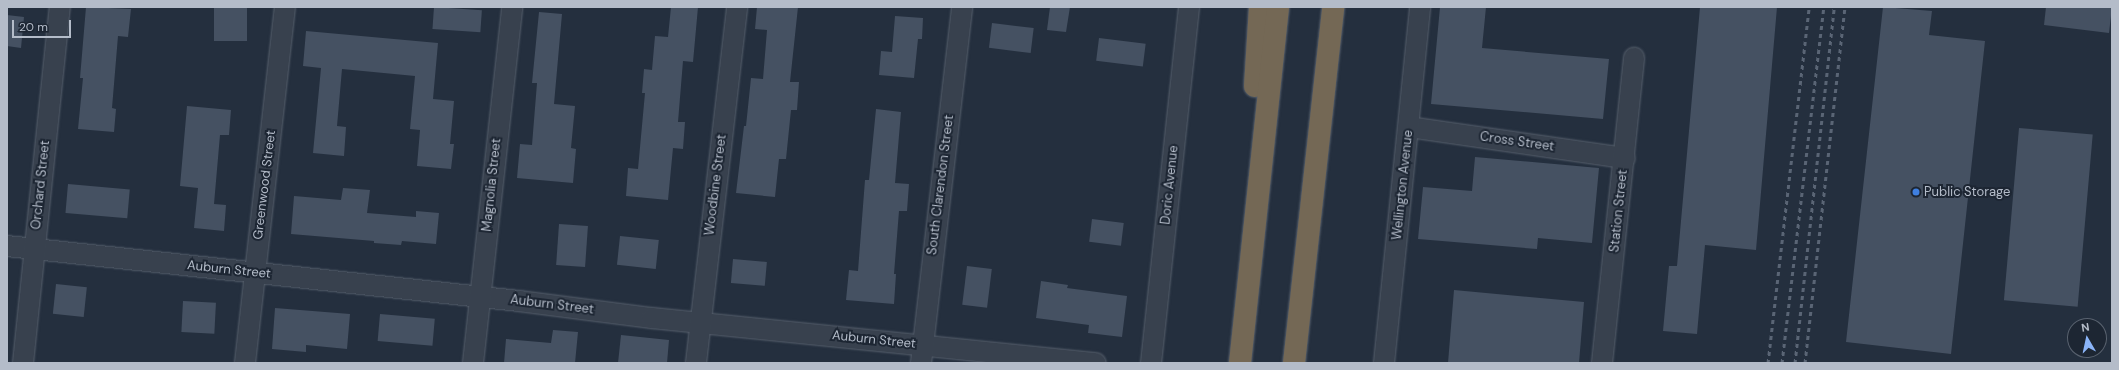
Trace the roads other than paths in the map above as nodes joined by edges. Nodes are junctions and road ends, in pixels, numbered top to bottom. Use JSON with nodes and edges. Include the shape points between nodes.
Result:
{"nodes":[{"id":1,"x":60,"y":7,"type":"edge"},
{"id":2,"x":285,"y":7,"type":"edge"},
{"id":3,"x":512,"y":7,"type":"edge"},
{"id":4,"x":737,"y":7,"type":"edge"},
{"id":5,"x":962,"y":7,"type":"edge"},
{"id":6,"x":1190,"y":7,"type":"edge"},
{"id":7,"x":1260,"y":7,"type":"edge"},
{"id":8,"x":1278,"y":7,"type":"edge"},
{"id":9,"x":1333,"y":7,"type":"edge"},
{"id":10,"x":1420,"y":7,"type":"edge"},
{"id":11,"x":1634,"y":58,"type":"dead end"},
{"id":12,"x":1409,"y":127,"type":"junction"},
{"id":13,"x":1625,"y":158,"type":"junction"},
{"id":14,"x":7,"y":246,"type":"edge"},
{"id":15,"x":34,"y":249,"type":"junction"},
{"id":16,"x":254,"y":272,"type":"junction"},
{"id":17,"x":479,"y":297,"type":"junction"},
{"id":18,"x":700,"y":323,"type":"junction"},
{"id":19,"x":922,"y":354,"type":"edge"},
{"id":20,"x":23,"y":363,"type":"edge"},
{"id":21,"x":245,"y":363,"type":"edge"},
{"id":22,"x":473,"y":363,"type":"edge"},
{"id":23,"x":696,"y":363,"type":"edge"},
{"id":24,"x":1096,"y":363,"type":"edge"},
{"id":25,"x":1151,"y":363,"type":"edge"},
{"id":26,"x":1239,"y":363,"type":"edge"},
{"id":27,"x":1294,"y":363,"type":"edge"},
{"id":28,"x":1384,"y":363,"type":"edge"},
{"id":29,"x":1602,"y":363,"type":"edge"}],
"edges":[{"from":1,"to":15,"type":"street","name":"Orchard Street"},
{"from":2,"to":16,"type":"street","name":"Greenwood Street"},
{"from":3,"to":17,"type":"street","name":"Magnolia Street"},
{"from":4,"to":18,"type":"street","name":"Woodbine Street"},
{"from":5,"to":19,"type":"street","name":"South Clarendon Street"},
{"from":6,"to":25,"type":"street","name":"Doric Avenue"},
{"from":7,"to":26,"type":"highway"},
{"from":8,"to":26,"type":"highway"},
{"from":9,"to":27,"type":"highway"},
{"from":10,"to":12,"type":"street","name":"Wellington Avenue"},
{"from":11,"to":13,"type":"street","name":"Station Street"},
{"from":12,"to":13,"type":"street","name":"Cross Street"},
{"from":12,"to":28,"type":"street","name":"Wellington Avenue"},
{"from":13,"to":29,"type":"street","name":"Station Street"},
{"from":14,"to":15,"type":"street","name":"Auburn Street"},
{"from":15,"to":16,"type":"street","name":"Auburn Street"},
{"from":15,"to":20,"type":"street","name":"Orchard Street"},
{"from":16,"to":17,"type":"street","name":"Auburn Street"},
{"from":16,"to":21,"type":"street","name":"Greenwood Street"},
{"from":17,"to":18,"type":"street","name":"Auburn Street"},
{"from":17,"to":22,"type":"street","name":"Magnolia Street"},
{"from":18,"to":19,"type":"street","name":"Auburn Street"},
{"from":18,"to":23,"type":"street","name":"Woodbine Street"},
{"from":19,"to":24,"type":"street","name":"Auburn Street"}]}
